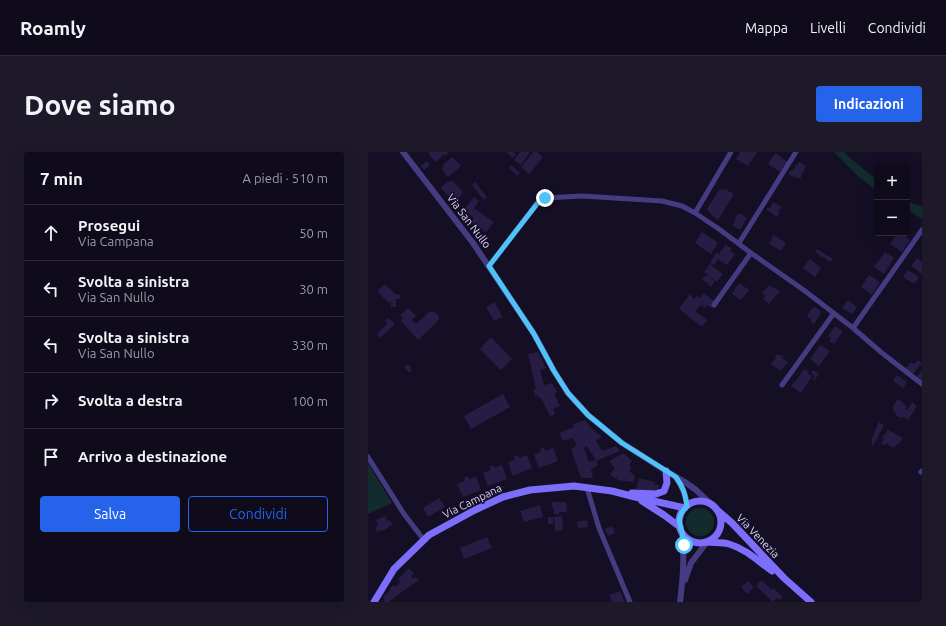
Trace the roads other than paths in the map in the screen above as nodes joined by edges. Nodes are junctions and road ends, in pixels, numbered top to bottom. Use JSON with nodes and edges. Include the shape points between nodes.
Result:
{"nodes":[{"id":1,"x":403,"y":152,"type":"edge"},
{"id":2,"x":731,"y":152,"type":"edge"},
{"id":3,"x":796,"y":152,"type":"edge"},
{"id":4,"x":695,"y":213,"type":"junction"},
{"id":5,"x":922,"y":230,"type":"edge"},
{"id":6,"x":739,"y":244,"type":"junction"},
{"id":7,"x":751,"y":253,"type":"junction"},
{"id":8,"x":489,"y":266,"type":"junction"},
{"id":9,"x":714,"y":306,"type":"dead end"},
{"id":10,"x":834,"y":313,"type":"junction"},
{"id":11,"x":853,"y":328,"type":"junction"},
{"id":12,"x":922,"y":384,"type":"edge"},
{"id":13,"x":782,"y":386,"type":"dead end"},
{"id":14,"x":368,"y":457,"type":"edge"},
{"id":15,"x":666,"y":471,"type":"junction"},
{"id":16,"x":676,"y":477,"type":"junction"},
{"id":17,"x":587,"y":488,"type":"junction"},
{"id":18,"x":612,"y":491,"type":"junction"},
{"id":19,"x":635,"y":497,"type":"junction"},
{"id":20,"x":686,"y":507,"type":"junction"},
{"id":21,"x":714,"y":507,"type":"junction"},
{"id":22,"x":681,"y":530,"type":"junction"},
{"id":23,"x":424,"y":540,"type":"junction"},
{"id":24,"x":707,"y":542,"type":"junction"},
{"id":25,"x":784,"y":578,"type":"junction"},
{"id":26,"x":683,"y":585,"type":"junction"},
{"id":27,"x":374,"y":602,"type":"edge"},
{"id":28,"x":630,"y":602,"type":"edge"},
{"id":29,"x":680,"y":602,"type":"edge"},
{"id":30,"x":811,"y":602,"type":"edge"}],
"edges":[{"from":1,"to":8,"type":"street","name":"Via San Nullo"},
{"from":2,"to":4,"type":"street"},
{"from":3,"to":6,"type":"street"},
{"from":4,"to":6,"type":"street"},
{"from":4,"to":8,"type":"street","via":[[682,206],[662,201],[582,196],[545,198],[537,204]]},
{"from":5,"to":11,"type":"street"},
{"from":6,"to":7,"type":"street"},
{"from":7,"to":9,"type":"street"},
{"from":7,"to":10,"type":"street"},
{"from":8,"to":15,"type":"street","name":"Via San Nullo","via":[[534,334],[568,393],[588,415],[622,443]]},
{"from":10,"to":11,"type":"street"},
{"from":10,"to":13,"type":"street"},
{"from":11,"to":12,"type":"street"},
{"from":14,"to":23,"type":"street","via":[[404,514]]},
{"from":15,"to":16,"type":"street","name":"Via San Nullo"},
{"from":15,"to":18,"type":"main road","via":[[666,487],[664,491],[656,494]]},
{"from":16,"to":20,"type":"street","name":"Via San Nullo","via":[[686,495]]},
{"from":16,"to":21,"type":"street","name":"Via San Nullo","via":[[686,482]]},
{"from":17,"to":18,"type":"main road","name":"Via Campana"},
{"from":17,"to":23,"type":"main road","name":"Via Campana","via":[[574,486],[530,490],[503,497],[429,535]]},
{"from":17,"to":28,"type":"street","via":[[598,528]]},
{"from":18,"to":19,"type":"main road","name":"Via Campana"},
{"from":19,"to":20,"type":"main road","name":"Via Campana"},
{"from":19,"to":22,"type":"main road","name":"Via Campana","via":[[664,515]]},
{"from":20,"to":21,"type":"main road","name":"Via Campana","via":[[702,501]]},
{"from":20,"to":22,"type":"main road","via":[[680,516]]},
{"from":21,"to":24,"type":"main road","via":[[721,519],[721,525],[716,535]]},
{"from":21,"to":25,"type":"main road","name":"Via Venezia"},
{"from":22,"to":24,"type":"main road","name":"Via Campana","via":[[693,542]]},
{"from":22,"to":26,"type":"street","via":[[684,557]]},
{"from":23,"to":27,"type":"main road","name":"Via Campana","via":[[394,568]]},
{"from":24,"to":25,"type":"main road","name":"Via Venezia","via":[[728,544],[742,549]]},
{"from":24,"to":26,"type":"street","via":[[691,563]]},
{"from":25,"to":30,"type":"main road","name":"Via Venezia"},
{"from":26,"to":29,"type":"street"}]}
